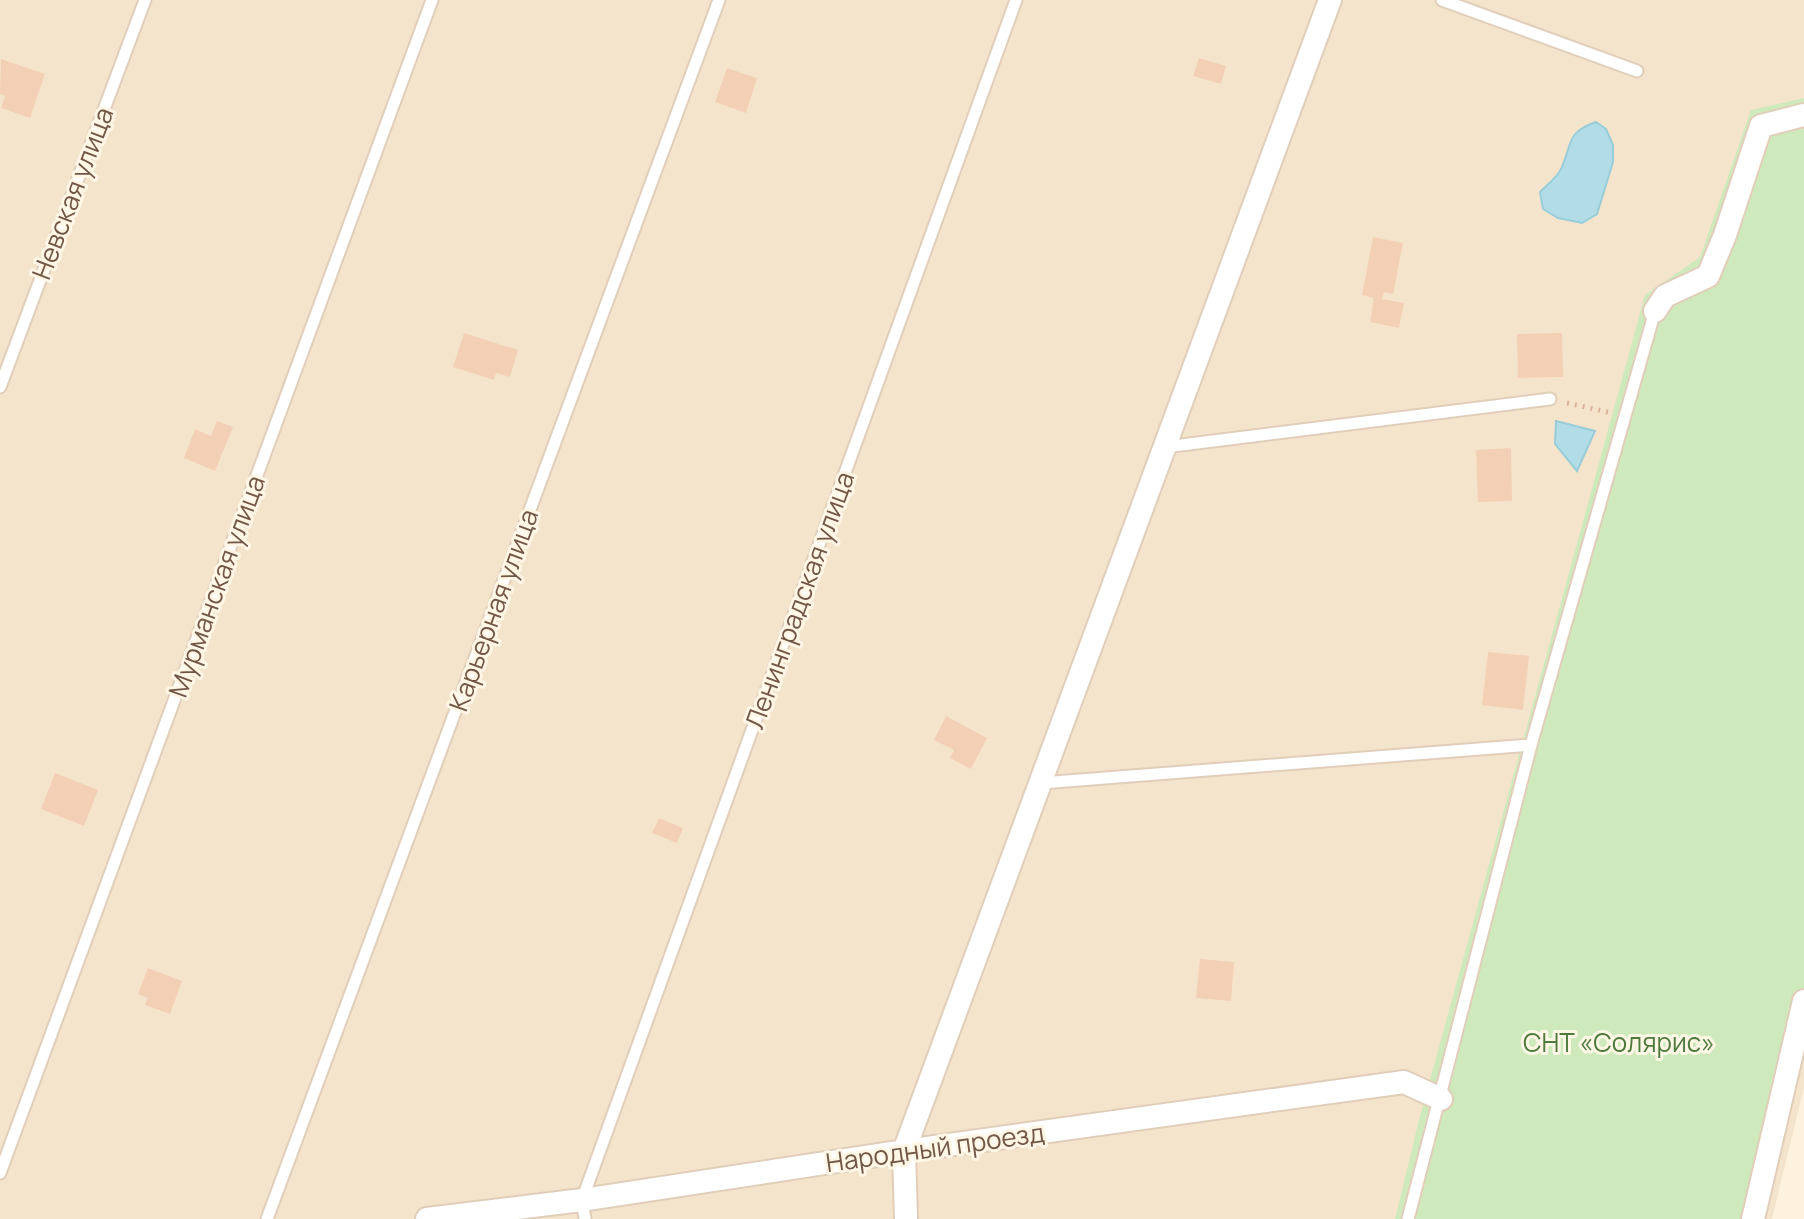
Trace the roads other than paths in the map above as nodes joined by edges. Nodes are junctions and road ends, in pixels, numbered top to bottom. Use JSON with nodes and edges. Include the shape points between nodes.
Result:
{"nodes":[{"id":1,"x":145,"y":0,"type":"edge"},
{"id":2,"x":432,"y":0,"type":"edge"},
{"id":3,"x":719,"y":0,"type":"edge"},
{"id":4,"x":1016,"y":0,"type":"edge"},
{"id":5,"x":1330,"y":0,"type":"edge"},
{"id":6,"x":1442,"y":0,"type":"edge"},
{"id":7,"x":1637,"y":71,"type":"dead end"},
{"id":8,"x":1804,"y":115,"type":"edge"},
{"id":9,"x":1655,"y":311,"type":"joint"},
{"id":10,"x":0,"y":387,"type":"edge"},
{"id":11,"x":1550,"y":399,"type":"road end"},
{"id":12,"x":1165,"y":447,"type":"junction"},
{"id":13,"x":1531,"y":745,"type":"junction"},
{"id":14,"x":1041,"y":783,"type":"junction"},
{"id":15,"x":1804,"y":1001,"type":"edge"},
{"id":16,"x":1441,"y":1099,"type":"junction"},
{"id":17,"x":904,"y":1151,"type":"junction"},
{"id":18,"x":0,"y":1173,"type":"edge"},
{"id":19,"x":584,"y":1210,"type":"edge"},
{"id":20,"x":267,"y":1219,"type":"edge"},
{"id":21,"x":427,"y":1219,"type":"edge"},
{"id":22,"x":906,"y":1219,"type":"edge"},
{"id":23,"x":1408,"y":1219,"type":"edge"},
{"id":24,"x":1753,"y":1219,"type":"edge"}],
"edges":[{"from":1,"to":10,"type":"lane","name":"Невская улица"},
{"from":2,"to":18,"type":"lane","name":"Мурманская улица"},
{"from":3,"to":20,"type":"lane","name":"Карьерная улица"},
{"from":4,"to":19,"type":"lane","name":"Ленинградская улица"},
{"from":5,"to":12,"type":"street"},
{"from":6,"to":7,"type":"lane"},
{"from":8,"to":9,"type":"street","via":[[1761,126],[1708,276],[1665,296]]},
{"from":9,"to":13,"type":"lane"},
{"from":11,"to":12,"type":"lane"},
{"from":12,"to":14,"type":"street"},
{"from":13,"to":14,"type":"lane"},
{"from":13,"to":16,"type":"lane"},
{"from":14,"to":17,"type":"street"},
{"from":15,"to":24,"type":"street"},
{"from":16,"to":17,"type":"street","name":"Народный проезд","via":[[1404,1082]]},
{"from":16,"to":23,"type":"lane"},
{"from":17,"to":19,"type":"street","name":"Народный проезд"},
{"from":17,"to":22,"type":"street"},
{"from":19,"to":21,"type":"street","name":"Народный проезд"}]}
